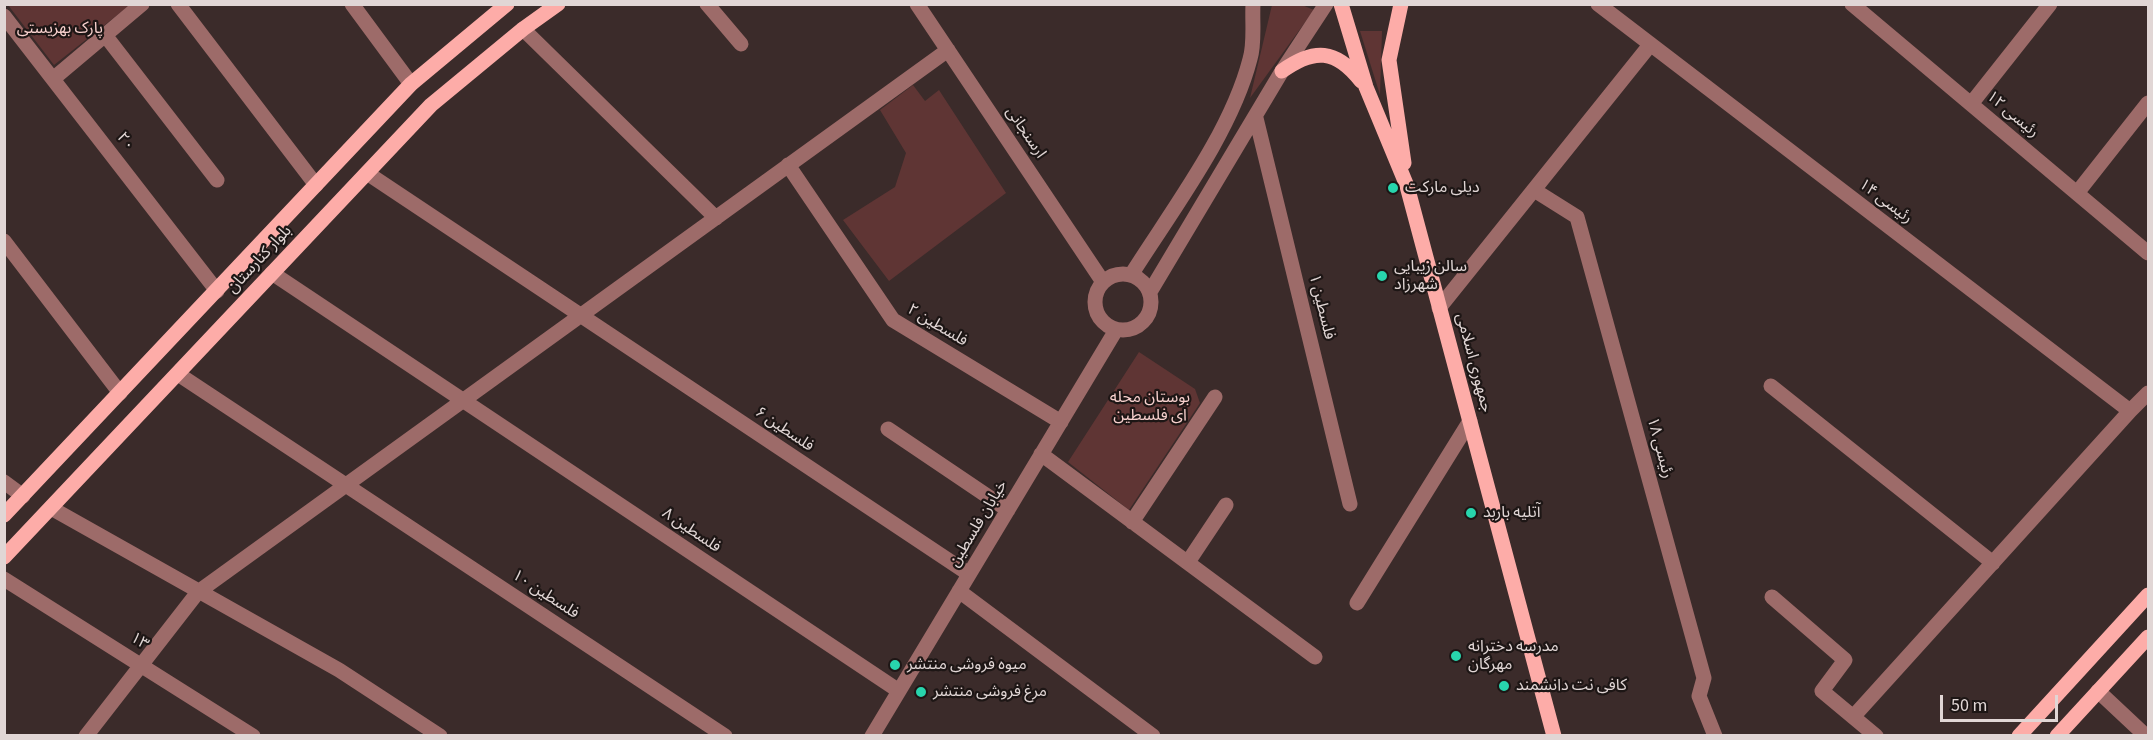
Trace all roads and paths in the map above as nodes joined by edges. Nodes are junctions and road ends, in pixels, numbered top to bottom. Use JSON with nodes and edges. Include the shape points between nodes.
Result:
{"nodes":[{"id":1,"x":142,"y":4,"type":"edge"},
{"id":2,"x":178,"y":4,"type":"edge"},
{"id":3,"x":352,"y":4,"type":"edge"},
{"id":4,"x":507,"y":4,"type":"edge"},
{"id":5,"x":558,"y":4,"type":"edge"},
{"id":6,"x":707,"y":4,"type":"edge"},
{"id":7,"x":917,"y":4,"type":"edge"},
{"id":8,"x":1253,"y":4,"type":"edge"},
{"id":9,"x":1326,"y":4,"type":"edge"},
{"id":10,"x":1341,"y":4,"type":"edge"},
{"id":11,"x":1401,"y":4,"type":"edge"},
{"id":12,"x":1598,"y":4,"type":"edge"},
{"id":13,"x":1852,"y":4,"type":"edge"},
{"id":14,"x":2049,"y":4,"type":"edge"},
{"id":15,"x":4,"y":16,"type":"edge"},
{"id":16,"x":523,"y":29,"type":"junction"},
{"id":17,"x":105,"y":35,"type":"junction"},
{"id":18,"x":741,"y":44,"type":"dead end"},
{"id":19,"x":1650,"y":45,"type":"junction"},
{"id":20,"x":948,"y":50,"type":"junction"},
{"id":21,"x":1282,"y":71,"type":"junction"},
{"id":22,"x":53,"y":79,"type":"junction"},
{"id":23,"x":411,"y":84,"type":"junction"},
{"id":24,"x":1366,"y":87,"type":"junction"},
{"id":25,"x":2148,"y":103,"type":"edge"},
{"id":26,"x":1971,"y":104,"type":"junction"},
{"id":27,"x":1256,"y":118,"type":"junction"},
{"id":28,"x":788,"y":165,"type":"junction"},
{"id":29,"x":367,"y":173,"type":"junction"},
{"id":30,"x":217,"y":180,"type":"dead end"},
{"id":31,"x":316,"y":185,"type":"junction"},
{"id":32,"x":1407,"y":186,"type":"junction"},
{"id":33,"x":1534,"y":190,"type":"junction"},
{"id":34,"x":2077,"y":193,"type":"junction"},
{"id":35,"x":716,"y":218,"type":"junction"},
{"id":36,"x":4,"y":241,"type":"edge"},
{"id":37,"x":2148,"y":253,"type":"edge"},
{"id":38,"x":272,"y":273,"type":"junction"},
{"id":39,"x":1131,"y":275,"type":"junction"},
{"id":40,"x":1103,"y":282,"type":"junction"},
{"id":41,"x":217,"y":291,"type":"junction"},
{"id":42,"x":1150,"y":292,"type":"junction"},
{"id":43,"x":1439,"y":308,"type":"junction"},
{"id":44,"x":579,"y":316,"type":"junction"},
{"id":45,"x":1116,"y":330,"type":"junction"},
{"id":46,"x":178,"y":374,"type":"junction"},
{"id":47,"x":1771,"y":386,"type":"dead end"},
{"id":48,"x":120,"y":393,"type":"junction"},
{"id":49,"x":2148,"y":393,"type":"edge"},
{"id":50,"x":1215,"y":397,"type":"dead end"},
{"id":51,"x":462,"y":401,"type":"junction"},
{"id":52,"x":2130,"y":411,"type":"junction"},
{"id":53,"x":1470,"y":421,"type":"junction"},
{"id":54,"x":1061,"y":422,"type":"junction"},
{"id":55,"x":888,"y":429,"type":"dead end"},
{"id":56,"x":1041,"y":454,"type":"junction"},
{"id":57,"x":4,"y":482,"type":"edge"},
{"id":58,"x":346,"y":485,"type":"junction"},
{"id":59,"x":23,"y":496,"type":"junction"},
{"id":60,"x":1350,"y":504,"type":"dead end"},
{"id":61,"x":1226,"y":505,"type":"dead end"},
{"id":62,"x":51,"y":508,"type":"junction"},
{"id":63,"x":1008,"y":510,"type":"junction"},
{"id":64,"x":4,"y":516,"type":"edge"},
{"id":65,"x":1132,"y":522,"type":"junction"},
{"id":66,"x":8,"y":548,"type":"edge"},
{"id":67,"x":1188,"y":562,"type":"junction"},
{"id":68,"x":1993,"y":562,"type":"junction"},
{"id":69,"x":969,"y":574,"type":"junction"},
{"id":70,"x":4,"y":579,"type":"edge"},
{"id":71,"x":959,"y":591,"type":"junction"},
{"id":72,"x":198,"y":592,"type":"junction"},
{"id":73,"x":2148,"y":595,"type":"edge"},
{"id":74,"x":1772,"y":597,"type":"dead end"},
{"id":75,"x":1357,"y":603,"type":"dead end"},
{"id":76,"x":2146,"y":645,"type":"edge"},
{"id":77,"x":1315,"y":657,"type":"dead end"},
{"id":78,"x":141,"y":664,"type":"junction"},
{"id":79,"x":899,"y":691,"type":"junction"},
{"id":80,"x":2098,"y":691,"type":"junction"},
{"id":81,"x":1853,"y":717,"type":"junction"},
{"id":82,"x":875,"y":730,"type":"edge"},
{"id":83,"x":86,"y":735,"type":"edge"},
{"id":84,"x":253,"y":735,"type":"edge"},
{"id":85,"x":440,"y":735,"type":"edge"},
{"id":86,"x":725,"y":735,"type":"edge"},
{"id":87,"x":891,"y":735,"type":"edge"},
{"id":88,"x":1153,"y":735,"type":"edge"},
{"id":89,"x":1554,"y":735,"type":"edge"},
{"id":90,"x":1715,"y":735,"type":"edge"},
{"id":91,"x":1876,"y":735,"type":"edge"},
{"id":92,"x":2019,"y":735,"type":"edge"},
{"id":93,"x":2057,"y":735,"type":"edge"},
{"id":94,"x":2146,"y":735,"type":"edge"}],
"edges":[{"from":1,"to":17,"type":"street"},
{"from":2,"to":31,"type":"street"},
{"from":3,"to":23,"type":"street"},
{"from":4,"to":23,"type":"main road","name":"بلوار کنارستان"},
{"from":5,"to":16,"type":"main road","name":"بلوار کنارستان"},
{"from":6,"to":18,"type":"street"},
{"from":7,"to":20,"type":"street","name":"ارسنجانی"},
{"from":8,"to":39,"type":"street","via":[[1251,57],[1232,109]]},
{"from":9,"to":21,"type":"street"},
{"from":10,"to":24,"type":"main road","name":"جمهوری اسلامی"},
{"from":11,"to":32,"type":"main road","via":[[1389,60]]},
{"from":12,"to":19,"type":"street","name":"رئیسی ۱۴"},
{"from":13,"to":26,"type":"street","name":"رئیسی ۱۲"},
{"from":14,"to":26,"type":"street"},
{"from":15,"to":22,"type":"street","name":"۲۰"},
{"from":16,"to":29,"type":"main road","name":"بلوار کنارستان","via":[[431,105]]},
{"from":16,"to":35,"type":"street"},
{"from":17,"to":22,"type":"street"},
{"from":17,"to":30,"type":"street"},
{"from":19,"to":33,"type":"street"},
{"from":19,"to":52,"type":"street","name":"رئیسی ۱۴"},
{"from":20,"to":28,"type":"street"},
{"from":20,"to":40,"type":"street","name":"ارسنجانی"},
{"from":21,"to":24,"type":"main road","via":[[1300,58],[1324,54],[1346,64]]},
{"from":21,"to":27,"type":"street"},
{"from":22,"to":41,"type":"street","name":"۲۰"},
{"from":23,"to":31,"type":"main road","name":"بلوار کنارستان"},
{"from":24,"to":32,"type":"main road","name":"جمهوری اسلامی"},
{"from":25,"to":34,"type":"street"},
{"from":26,"to":34,"type":"street","name":"رئیسی ۱۲"},
{"from":27,"to":42,"type":"street"},
{"from":27,"to":60,"type":"street","name":"فلسطین ۱"},
{"from":28,"to":35,"type":"street"},
{"from":28,"to":54,"type":"street","name":"فلسطین ۲","via":[[892,320]]},
{"from":29,"to":38,"type":"main road","name":"بلوار کنارستان"},
{"from":29,"to":44,"type":"street","name":"فلسطین ۶"},
{"from":31,"to":41,"type":"main road","name":"بلوار کنارستان"},
{"from":32,"to":43,"type":"main road","name":"جمهوری اسلامی"},
{"from":33,"to":43,"type":"street"},
{"from":33,"to":90,"type":"street","name":"رئیسی ۱۸","via":[[1577,217],[1704,678],[1699,696]]},
{"from":34,"to":37,"type":"street","name":"رئیسی ۱۲"},
{"from":35,"to":44,"type":"street"},
{"from":36,"to":48,"type":"street"},
{"from":38,"to":46,"type":"main road","name":"بلوار کنارستان"},
{"from":38,"to":51,"type":"street","name":"فلسطین ۸"},
{"from":39,"to":40,"type":"street","via":[[1112,276]]},
{"from":39,"to":42,"type":"street"},
{"from":40,"to":45,"type":"street","via":[[1094,304],[1105,325]]},
{"from":41,"to":48,"type":"main road","name":"بلوار کنارستان"},
{"from":42,"to":45,"type":"street","via":[[1152,305],[1140,326]]},
{"from":43,"to":53,"type":"main road","name":"جمهوری اسلامی"},
{"from":44,"to":51,"type":"street"},
{"from":44,"to":69,"type":"street","name":"فلسطین ۶"},
{"from":45,"to":54,"type":"street","name":"خیابان فلسطین"},
{"from":46,"to":58,"type":"street","name":"فلسطین ۱۰"},
{"from":46,"to":62,"type":"main road","name":"بلوار کنارستان"},
{"from":47,"to":68,"type":"street"},
{"from":48,"to":59,"type":"main road","name":"بلوار کنارستان"},
{"from":49,"to":52,"type":"street"},
{"from":50,"to":65,"type":"street"},
{"from":51,"to":58,"type":"street"},
{"from":51,"to":79,"type":"street","name":"فلسطین ۸"},
{"from":52,"to":68,"type":"street"},
{"from":53,"to":75,"type":"street"},
{"from":53,"to":89,"type":"main road","name":"جمهوری اسلامی"},
{"from":54,"to":56,"type":"street","name":"خیابان فلسطین"},
{"from":55,"to":63,"type":"street"},
{"from":56,"to":63,"type":"street","name":"خیابان فلسطین"},
{"from":56,"to":65,"type":"street"},
{"from":57,"to":59,"type":"street"},
{"from":58,"to":72,"type":"street"},
{"from":58,"to":86,"type":"street","name":"فلسطین ۱۰"},
{"from":59,"to":64,"type":"main road","name":"بلوار کنارستان"},
{"from":61,"to":67,"type":"street"},
{"from":62,"to":66,"type":"main road","name":"بلوار کنارستان"},
{"from":62,"to":72,"type":"street"},
{"from":63,"to":69,"type":"street","name":"خیابان فلسطین"},
{"from":65,"to":67,"type":"street"},
{"from":67,"to":77,"type":"street"},
{"from":68,"to":81,"type":"street"},
{"from":69,"to":71,"type":"street","name":"خیابان فلسطین"},
{"from":70,"to":78,"type":"street","name":"۱۳"},
{"from":71,"to":79,"type":"street","name":"خیابان فلسطین"},
{"from":71,"to":88,"type":"street"},
{"from":72,"to":78,"type":"street"},
{"from":72,"to":85,"type":"street","via":[[339,670]]},
{"from":73,"to":92,"type":"main road"},
{"from":74,"to":81,"type":"street","via":[[1845,660],[1822,691]]},
{"from":76,"to":80,"type":"main road"},
{"from":78,"to":83,"type":"street"},
{"from":78,"to":84,"type":"street","name":"۱۳"},
{"from":79,"to":82,"type":"street","name":"خیابان فلسطین"},
{"from":80,"to":93,"type":"main road"},
{"from":80,"to":94,"type":"street"},
{"from":81,"to":91,"type":"street"},
{"from":82,"to":87,"type":"street"}]}
